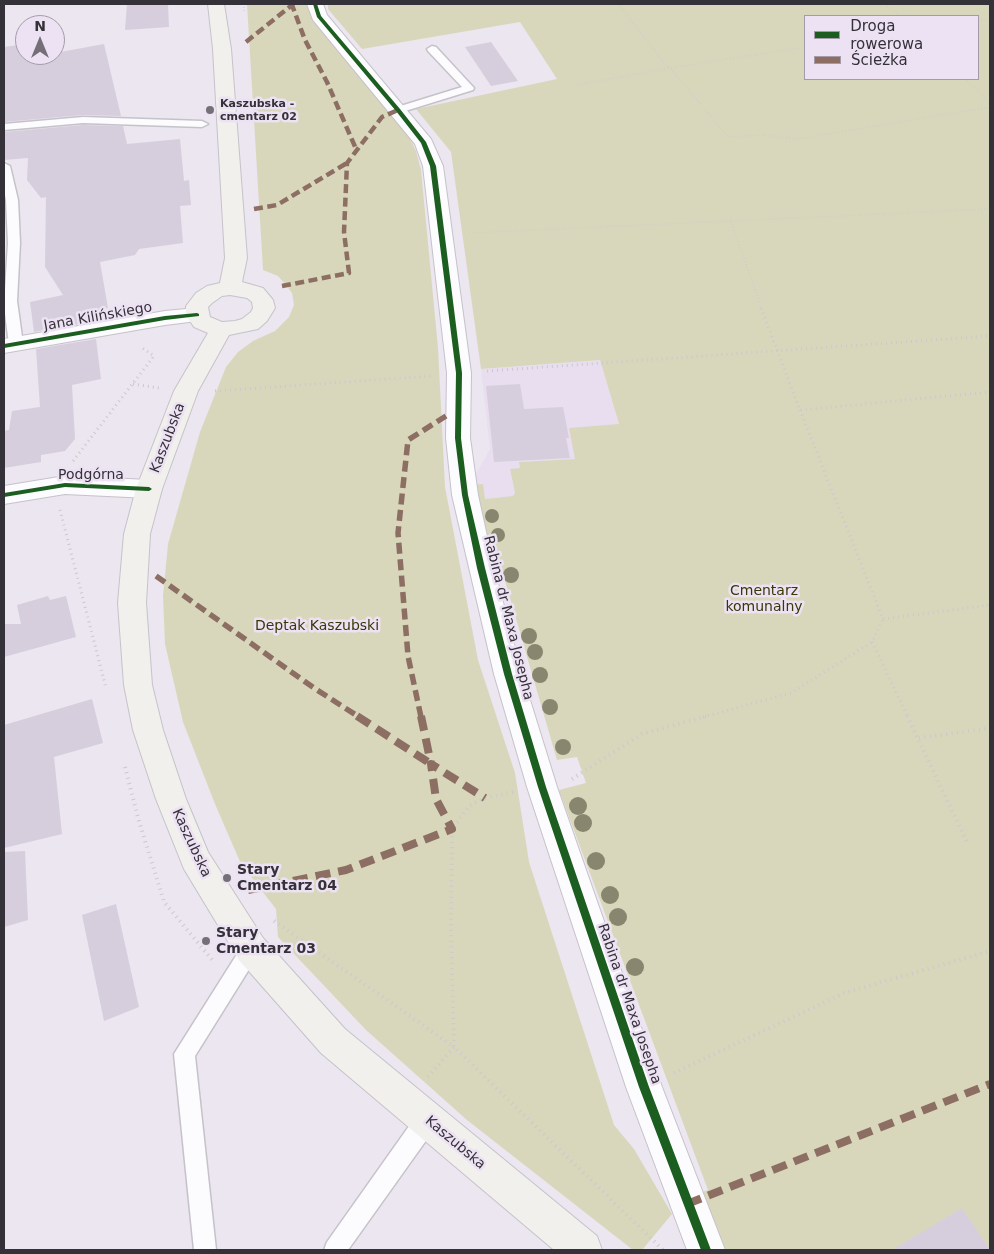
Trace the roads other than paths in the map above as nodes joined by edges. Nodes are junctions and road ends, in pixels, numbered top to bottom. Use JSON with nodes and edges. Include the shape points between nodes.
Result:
{"nodes":[{"id":1,"x":216,"y":4,"type":"edge"},
{"id":2,"x":315,"y":4,"type":"edge"},
{"id":3,"x":432,"y":49,"type":"dead end"},
{"id":4,"x":398,"y":110,"type":"junction"},
{"id":5,"x":202,"y":124,"type":"dead end"},
{"id":6,"x":4,"y":127,"type":"edge"},
{"id":7,"x":4,"y":166,"type":"edge"},
{"id":8,"x":230,"y":288,"type":"junction"},
{"id":9,"x":7,"y":301,"type":"edge"},
{"id":10,"x":197,"y":315,"type":"junction"},
{"id":11,"x":222,"y":329,"type":"junction"},
{"id":12,"x":10,"y":345,"type":"edge"},
{"id":13,"x":149,"y":489,"type":"junction"},
{"id":14,"x":4,"y":495,"type":"edge"},
{"id":15,"x":251,"y":949,"type":"junction"},
{"id":16,"x":427,"y":1120,"type":"junction"},
{"id":17,"x":205,"y":1250,"type":"edge"},
{"id":18,"x":334,"y":1250,"type":"edge"},
{"id":19,"x":583,"y":1250,"type":"edge"},
{"id":20,"x":706,"y":1250,"type":"edge"}],
"edges":[{"from":1,"to":8,"type":"main road","via":[[236,258]]},
{"from":2,"to":4,"type":"street","name":"Rabina dr Maxa Josepha","via":[[319,16]]},
{"from":3,"to":4,"type":"lane","via":[[469,88]]},
{"from":4,"to":20,"type":"street","name":"Rabina dr Maxa Josepha","via":[[424,143],[433,166],[459,374],[458,438],[465,495],[503,655],[542,787],[644,1087]]},
{"from":5,"to":6,"type":"lane","via":[[83,120]]},
{"from":7,"to":9,"type":"lane","via":[[12,200],[14,243]]},
{"from":8,"to":10,"type":"main road","via":[[215,291],[204,298],[197,306]]},
{"from":8,"to":11,"type":"main road","via":[[255,293],[264,308],[250,324]]},
{"from":9,"to":12,"type":"lane"},
{"from":10,"to":11,"type":"main road","via":[[210,327]]},
{"from":10,"to":12,"type":"street","name":"Jana Kilińskiego"},
{"from":11,"to":13,"type":"main road","name":"Kaszubska","via":[[186,392]]},
{"from":13,"to":14,"type":"street","name":"Podgórna","via":[[65,485]]},
{"from":13,"to":15,"type":"main road","name":"Kaszubska","via":[[137,534],[133,569],[132,604],[138,685],[148,730],[168,791],[195,858]]},
{"from":15,"to":16,"type":"main road","name":"Kaszubska","via":[[333,1041]]},
{"from":15,"to":17,"type":"lane","via":[[184,1054]]},
{"from":16,"to":18,"type":"lane"},
{"from":16,"to":19,"type":"main road","name":"Kaszubska"}]}
